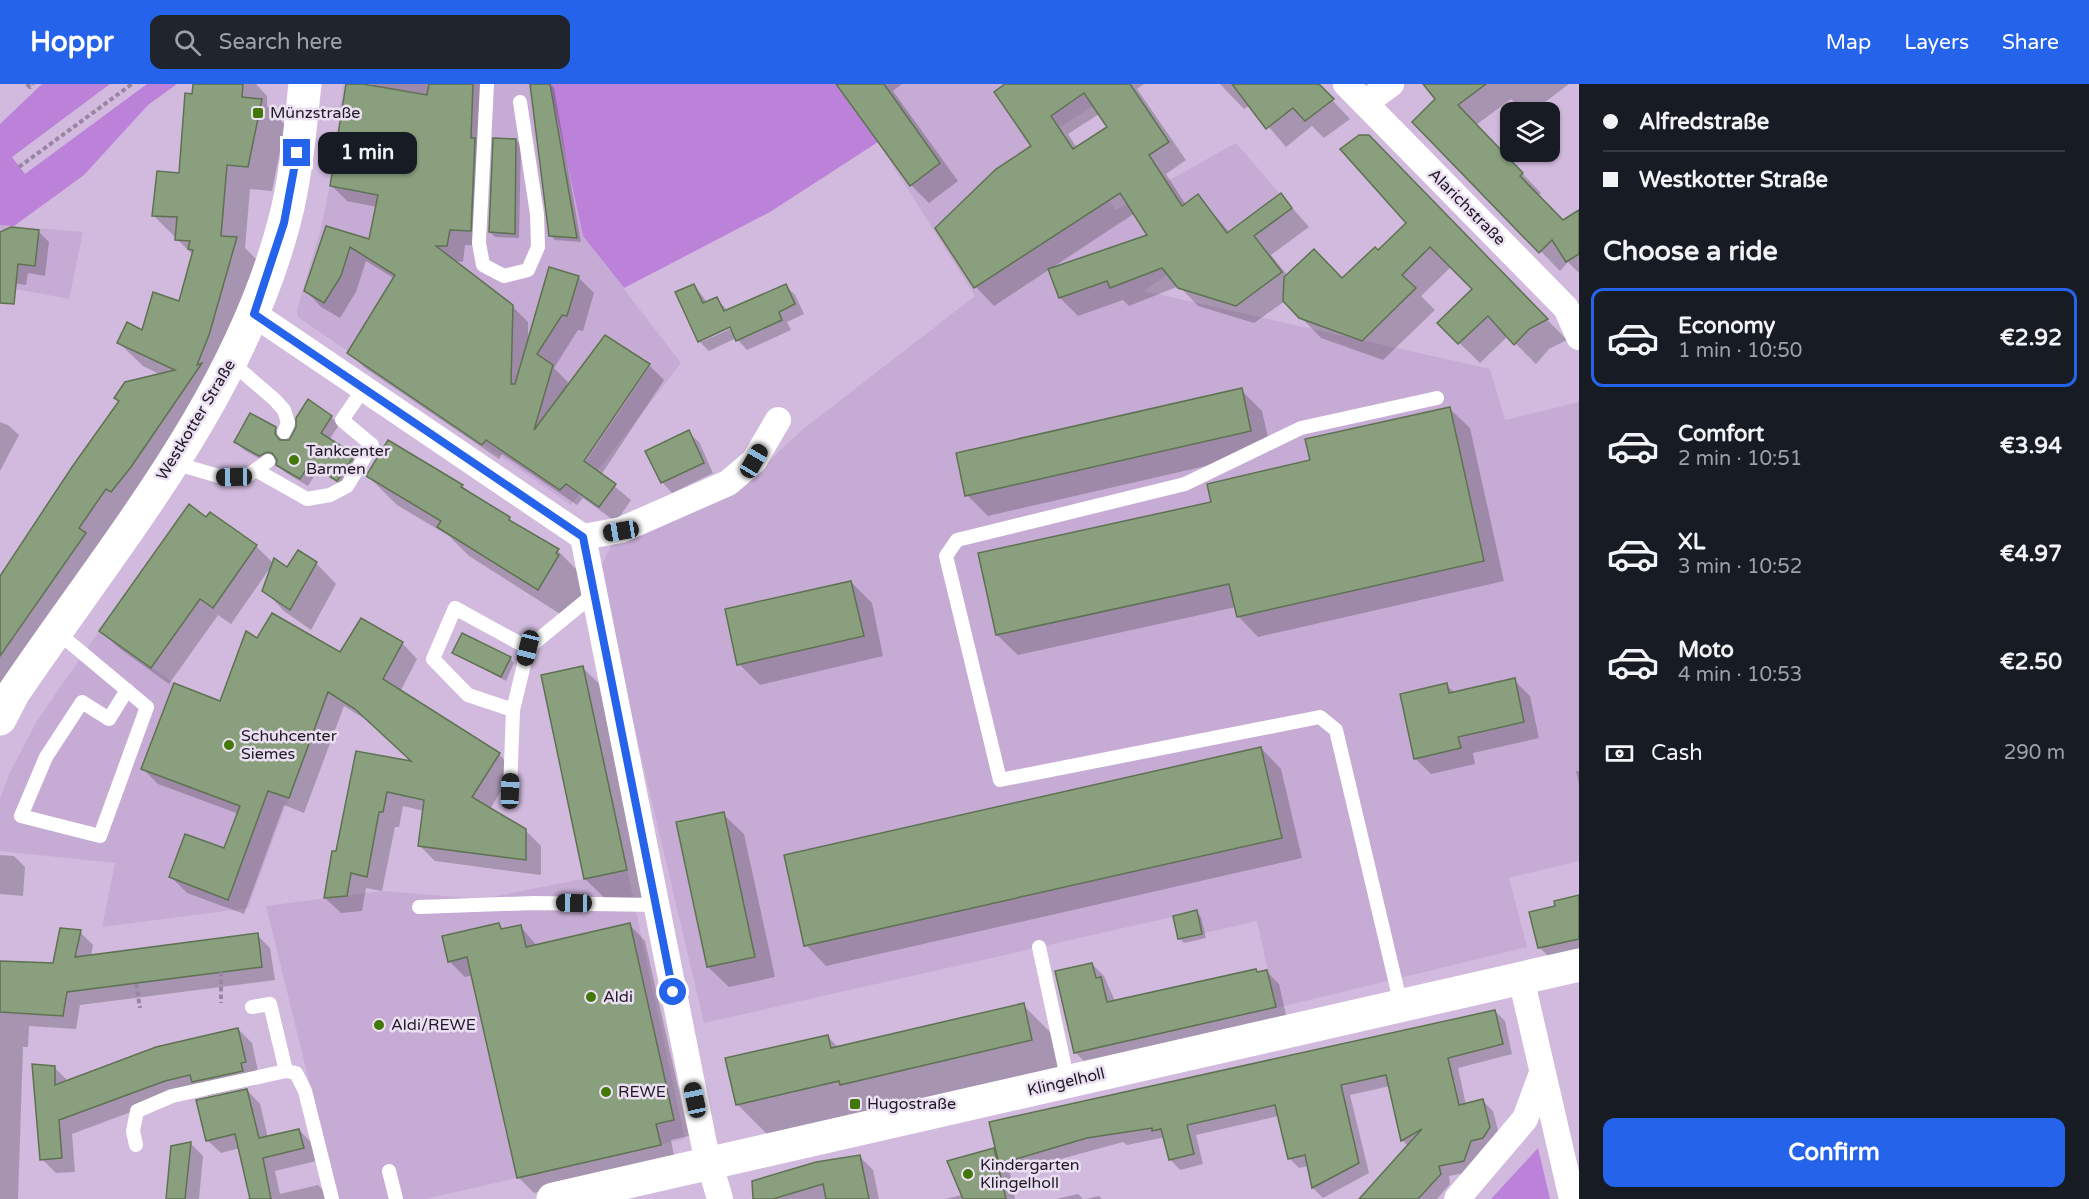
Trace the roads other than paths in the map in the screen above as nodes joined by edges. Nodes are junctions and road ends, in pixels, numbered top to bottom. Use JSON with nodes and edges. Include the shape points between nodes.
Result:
{"nodes":[{"id":1,"x":305,"y":84,"type":"edge"},
{"id":2,"x":487,"y":84,"type":"edge"},
{"id":3,"x":1346,"y":84,"type":"edge"},
{"id":4,"x":1391,"y":84,"type":"edge"},
{"id":5,"x":520,"y":102,"type":"dead end"},
{"id":6,"x":1365,"y":103,"type":"junction"},
{"id":7,"x":1573,"y":304,"type":"edge"},
{"id":8,"x":254,"y":314,"type":"junction"},
{"id":9,"x":1579,"y":337,"type":"edge"},
{"id":10,"x":232,"y":363,"type":"junction"},
{"id":11,"x":364,"y":388,"type":"junction"},
{"id":12,"x":1437,"y":398,"type":"dead end"},
{"id":13,"x":778,"y":420,"type":"dead end"},
{"id":14,"x":284,"y":432,"type":"dead end"},
{"id":15,"x":268,"y":461,"type":"dead end"},
{"id":16,"x":174,"y":463,"type":"junction"},
{"id":17,"x":256,"y":470,"type":"junction"},
{"id":18,"x":583,"y":537,"type":"junction"},
{"id":19,"x":594,"y":594,"type":"junction"},
{"id":20,"x":56,"y":631,"type":"junction"},
{"id":21,"x":528,"y":648,"type":"junction"},
{"id":22,"x":126,"y":690,"type":"junction"},
{"id":23,"x":513,"y":710,"type":"junction"},
{"id":24,"x":0,"y":719,"type":"edge"},
{"id":25,"x":510,"y":791,"type":"dead end"},
{"id":26,"x":655,"y":905,"type":"junction"},
{"id":27,"x":419,"y":907,"type":"dead end"},
{"id":28,"x":1039,"y":947,"type":"dead end"},
{"id":29,"x":1579,"y":965,"type":"edge"},
{"id":30,"x":1521,"y":978,"type":"junction"},
{"id":31,"x":1401,"y":1005,"type":"junction"},
{"id":32,"x":252,"y":1007,"type":"dead end"},
{"id":33,"x":286,"y":1071,"type":"junction"},
{"id":34,"x":1542,"y":1073,"type":"junction"},
{"id":35,"x":1068,"y":1082,"type":"junction"},
{"id":36,"x":136,"y":1145,"type":"dead end"},
{"id":37,"x":710,"y":1163,"type":"junction"},
{"id":38,"x":389,"y":1171,"type":"dead end"},
{"id":39,"x":332,"y":1199,"type":"edge"},
{"id":40,"x":396,"y":1199,"type":"edge"},
{"id":41,"x":553,"y":1199,"type":"edge"},
{"id":42,"x":720,"y":1199,"type":"edge"},
{"id":43,"x":1457,"y":1199,"type":"edge"},
{"id":44,"x":1572,"y":1199,"type":"edge"}],
"edges":[{"from":1,"to":8,"type":"street","name":"Westkotter Straße","via":[[284,223]]},
{"from":2,"to":5,"type":"lane","via":[[478,243],[483,264],[504,276],[528,270],[538,248],[537,214]]},
{"from":3,"to":6,"type":"street","name":"Alarichstraße"},
{"from":4,"to":6,"type":"street"},
{"from":6,"to":7,"type":"street","name":"Alarichstraße"},
{"from":7,"to":9,"type":"street","name":"Alarichstraße"},
{"from":8,"to":10,"type":"street","name":"Westkotter Straße"},
{"from":8,"to":11,"type":"street"},
{"from":10,"to":14,"type":"lane","via":[[284,410],[288,423]]},
{"from":10,"to":16,"type":"street","name":"Westkotter Straße"},
{"from":11,"to":17,"type":"lane","via":[[342,420],[372,444],[347,486],[330,495],[307,499]]},
{"from":11,"to":18,"type":"street"},
{"from":12,"to":31,"type":"lane","via":[[1301,428],[1185,484],[957,540],[946,556],[999,780],[1320,717],[1336,730]]},
{"from":13,"to":18,"type":"street","via":[[754,461],[729,483],[621,531]]},
{"from":15,"to":17,"type":"lane"},
{"from":16,"to":17,"type":"lane","via":[[222,477],[247,476]]},
{"from":16,"to":20,"type":"street","name":"Westkotter Straße"},
{"from":18,"to":19,"type":"street"},
{"from":19,"to":21,"type":"lane"},
{"from":19,"to":26,"type":"street"},
{"from":20,"to":22,"type":"lane"},
{"from":20,"to":24,"type":"street","name":"Westkotter Straße"},
{"from":21,"to":23,"type":"lane"},
{"from":21,"to":23,"type":"lane","via":[[455,608],[433,659],[468,695]]},
{"from":22,"to":22,"type":"lane","via":[[109,718],[82,702],[46,757],[21,816],[99,836],[147,706]]},
{"from":23,"to":25,"type":"lane"},
{"from":26,"to":27,"type":"lane","via":[[534,903]]},
{"from":26,"to":37,"type":"street"},
{"from":28,"to":35,"type":"lane"},
{"from":29,"to":30,"type":"street","name":"Klingelholl"},
{"from":30,"to":31,"type":"street","name":"Klingelholl"},
{"from":30,"to":34,"type":"street"},
{"from":31,"to":35,"type":"street","name":"Klingelholl"},
{"from":32,"to":33,"type":"lane","via":[[270,1004]]},
{"from":33,"to":36,"type":"lane","via":[[172,1096],[137,1111]]},
{"from":33,"to":39,"type":"lane","via":[[296,1073],[305,1091]]},
{"from":34,"to":43,"type":"street","via":[[1525,1119]]},
{"from":34,"to":44,"type":"street"},
{"from":35,"to":37,"type":"street","name":"Klingelholl"},
{"from":37,"to":41,"type":"street","name":"Klingelholl"},
{"from":37,"to":42,"type":"street"},
{"from":38,"to":40,"type":"lane"}]}
